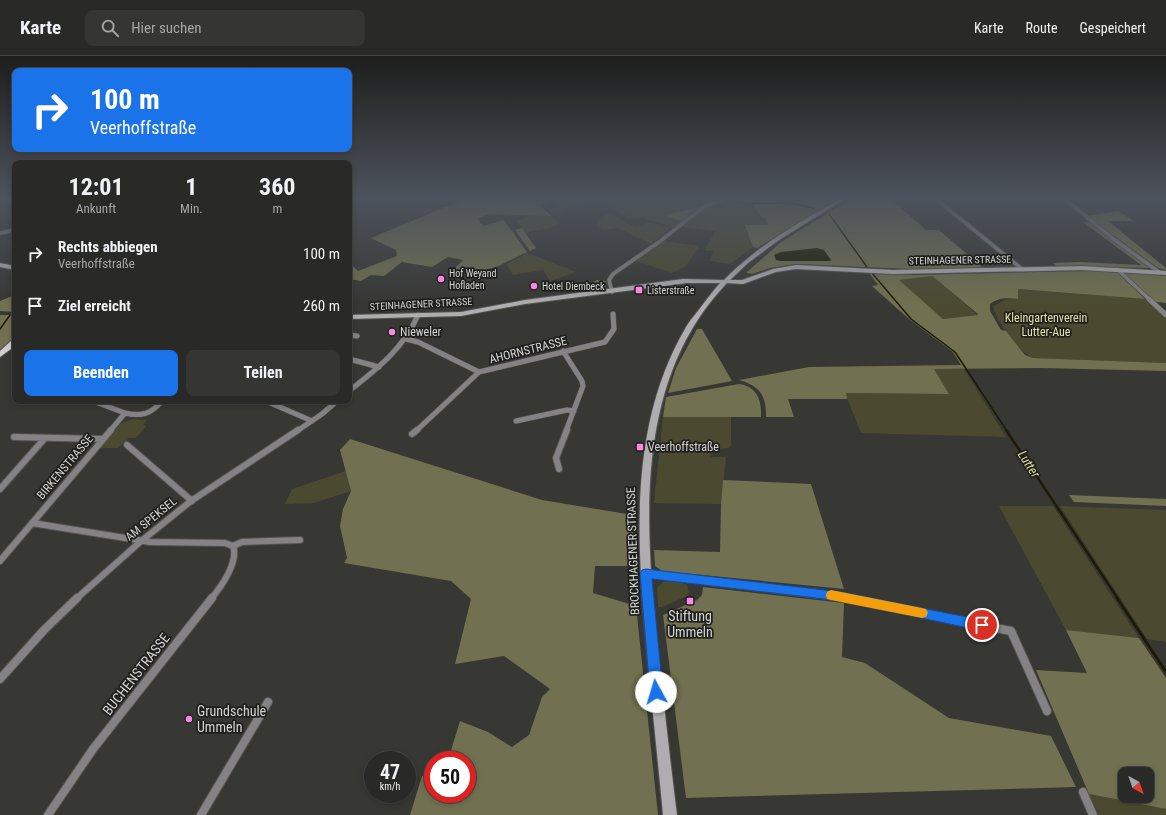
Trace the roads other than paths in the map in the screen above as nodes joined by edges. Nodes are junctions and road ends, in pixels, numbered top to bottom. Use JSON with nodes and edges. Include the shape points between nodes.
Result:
{"nodes":[{"id":1,"x":669,"y":234,"type":"edge"},
{"id":2,"x":784,"y":234,"type":"edge"},
{"id":3,"x":980,"y":234,"type":"edge"},
{"id":4,"x":1109,"y":234,"type":"edge"},
{"id":5,"x":0,"y":265,"type":"edge"},
{"id":6,"x":12,"y":267,"type":"edge"},
{"id":7,"x":1022,"y":269,"type":"junction"},
{"id":8,"x":1117,"y":269,"type":"junction"},
{"id":9,"x":1159,"y":272,"type":"junction"},
{"id":10,"x":1166,"y":273,"type":"edge"},
{"id":11,"x":727,"y":280,"type":"junction"},
{"id":12,"x":612,"y":292,"type":"junction"},
{"id":13,"x":613,"y":314,"type":"dead end"},
{"id":14,"x":1166,"y":315,"type":"edge"},
{"id":15,"x":418,"y":316,"type":"junction"},
{"id":16,"x":352,"y":317,"type":"edge"},
{"id":17,"x":352,"y":335,"type":"edge"},
{"id":18,"x":357,"y":336,"type":"dead end"},
{"id":19,"x":406,"y":340,"type":"junction"},
{"id":20,"x":12,"y":344,"type":"edge"},
{"id":21,"x":563,"y":351,"type":"junction"},
{"id":22,"x":0,"y":354,"type":"edge"},
{"id":23,"x":352,"y":360,"type":"edge"},
{"id":24,"x":379,"y":366,"type":"junction"},
{"id":25,"x":479,"y":372,"type":"junction"},
{"id":26,"x":352,"y":388,"type":"edge"},
{"id":27,"x":101,"y":404,"type":"edge"},
{"id":28,"x":159,"y":404,"type":"edge"},
{"id":29,"x":273,"y":404,"type":"edge"},
{"id":30,"x":333,"y":404,"type":"edge"},
{"id":31,"x":574,"y":411,"type":"junction"},
{"id":32,"x":125,"y":413,"type":"junction"},
{"id":33,"x":312,"y":420,"type":"junction"},
{"id":34,"x":516,"y":421,"type":"dead end"},
{"id":35,"x":412,"y":434,"type":"dead end"},
{"id":36,"x":14,"y":437,"type":"dead end"},
{"id":37,"x":45,"y":438,"type":"junction"},
{"id":38,"x":103,"y":439,"type":"junction"},
{"id":39,"x":127,"y":445,"type":"dead end"},
{"id":40,"x":559,"y":469,"type":"dead end"},
{"id":41,"x":0,"y":489,"type":"edge"},
{"id":42,"x":192,"y":500,"type":"junction"},
{"id":43,"x":32,"y":522,"type":"junction"},
{"id":44,"x":300,"y":540,"type":"dead end"},
{"id":45,"x":141,"y":541,"type":"junction"},
{"id":46,"x":232,"y":546,"type":"junction"},
{"id":47,"x":0,"y":561,"type":"edge"},
{"id":48,"x":646,"y":574,"type":"junction"},
{"id":49,"x":0,"y":679,"type":"edge"},
{"id":50,"x":268,"y":702,"type":"dead end"},
{"id":51,"x":1047,"y":710,"type":"dead end"},
{"id":52,"x":1083,"y":792,"type":"dead end"},
{"id":53,"x":48,"y":815,"type":"edge"},
{"id":54,"x":201,"y":815,"type":"edge"},
{"id":55,"x":670,"y":815,"type":"edge"},
{"id":56,"x":1093,"y":815,"type":"edge"}],
"edges":[{"from":1,"to":12,"type":"street","via":[[613,274],[609,280]]},
{"from":2,"to":11,"type":"main road","name":"BROCKHAGENER STRASSE"},
{"from":3,"to":7,"type":"street"},
{"from":4,"to":9,"type":"street"},
{"from":5,"to":6,"type":"main road"},
{"from":7,"to":8,"type":"main road","name":"STEINHAGENER STRASSE"},
{"from":7,"to":11,"type":"main road","name":"STEINHAGENER STRASSE","via":[[893,272],[796,267],[780,269],[743,282]]},
{"from":8,"to":9,"type":"main road","name":"STEINHAGENER STRASSE"},
{"from":8,"to":14,"type":"street"},
{"from":9,"to":10,"type":"main road","name":"STEINHAGENER STRASSE"},
{"from":11,"to":12,"type":"main road","name":"STEINHAGENER STRASSE","via":[[683,281]]},
{"from":11,"to":48,"type":"main road","name":"BROCKHAGENER STRASSE","via":[[707,301],[676,352],[660,397],[644,474]]},
{"from":12,"to":15,"type":"main road","name":"STEINHAGENER STRASSE","via":[[533,301],[468,313]]},
{"from":13,"to":21,"type":"street","name":"AHORNSTRASSE","via":[[611,337],[608,341]]},
{"from":15,"to":16,"type":"main road","name":"STEINHAGENER STRASSE"},
{"from":15,"to":19,"type":"street"},
{"from":17,"to":18,"type":"street"},
{"from":19,"to":24,"type":"street"},
{"from":19,"to":25,"type":"street","name":"AHORNSTRASSE","via":[[418,342]]},
{"from":20,"to":22,"type":"main road"},
{"from":21,"to":25,"type":"street","name":"AHORNSTRASSE"},
{"from":21,"to":31,"type":"street","via":[[583,386]]},
{"from":23,"to":24,"type":"street"},
{"from":24,"to":26,"type":"street"},
{"from":25,"to":35,"type":"street"},
{"from":27,"to":32,"type":"street"},
{"from":28,"to":32,"type":"street","via":[[147,415],[134,416]]},
{"from":29,"to":33,"type":"street"},
{"from":30,"to":33,"type":"street","name":"AM SPEKSEL"},
{"from":31,"to":34,"type":"street","via":[[567,410]]},
{"from":31,"to":40,"type":"street","via":[[556,458]]},
{"from":32,"to":38,"type":"street","name":"BIRKENSTRASSE"},
{"from":33,"to":42,"type":"street","name":"AM SPEKSEL"},
{"from":36,"to":37,"type":"street"},
{"from":37,"to":38,"type":"street"},
{"from":37,"to":41,"type":"street"},
{"from":38,"to":43,"type":"street","name":"BIRKENSTRASSE"},
{"from":39,"to":42,"type":"street"},
{"from":42,"to":45,"type":"street","name":"AM SPEKSEL"},
{"from":43,"to":45,"type":"street"},
{"from":43,"to":47,"type":"street","name":"BIRKENSTRASSE"},
{"from":44,"to":46,"type":"street","via":[[242,542]]},
{"from":45,"to":46,"type":"street","via":[[225,543]]},
{"from":45,"to":49,"type":"street","name":"AM SPEKSEL","via":[[82,592]]},
{"from":46,"to":53,"type":"street","name":"BUCHENSTRASSE","via":[[235,551],[226,580],[93,749]]},
{"from":48,"to":51,"type":"street","via":[[842,596],[1011,631]]},
{"from":48,"to":55,"type":"main road","name":"BROCKHAGENER STRASSE"},
{"from":50,"to":54,"type":"street"},
{"from":52,"to":56,"type":"street"}]}
